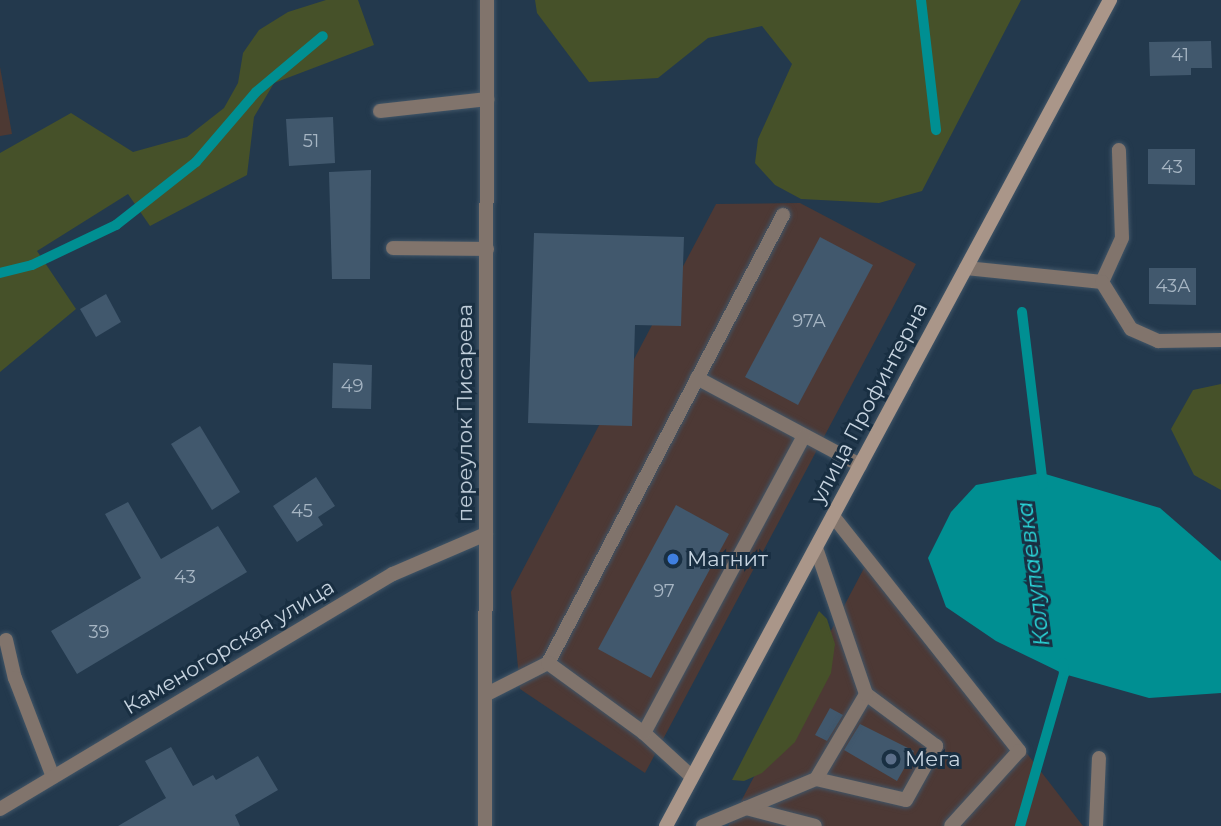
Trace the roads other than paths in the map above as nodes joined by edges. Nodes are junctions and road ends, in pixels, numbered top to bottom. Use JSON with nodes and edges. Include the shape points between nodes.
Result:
{"nodes":[{"id":1,"x":487,"y":0,"type":"edge"},
{"id":2,"x":1110,"y":0,"type":"edge"},
{"id":3,"x":487,"y":99,"type":"junction"},
{"id":4,"x":380,"y":111,"type":"dead end"},
{"id":5,"x":1119,"y":150,"type":"dead end"},
{"id":6,"x":783,"y":215,"type":"dead end"},
{"id":7,"x":393,"y":248,"type":"dead end"},
{"id":8,"x":487,"y":249,"type":"junction"},
{"id":9,"x":966,"y":268,"type":"junction"},
{"id":10,"x":1102,"y":282,"type":"junction"},
{"id":11,"x":1221,"y":340,"type":"edge"},
{"id":12,"x":697,"y":378,"type":"junction"},
{"id":13,"x":804,"y":436,"type":"junction"},
{"id":14,"x":860,"y":465,"type":"junction"},
{"id":15,"x":833,"y":516,"type":"junction"},
{"id":16,"x":486,"y":534,"type":"junction"},
{"id":17,"x":816,"y":548,"type":"junction"},
{"id":18,"x":6,"y":640,"type":"dead end"},
{"id":19,"x":548,"y":663,"type":"junction"},
{"id":20,"x":866,"y":694,"type":"junction"},
{"id":21,"x":485,"y":695,"type":"junction"},
{"id":22,"x":644,"y":733,"type":"junction"},
{"id":23,"x":1099,"y":758,"type":"dead end"},
{"id":24,"x":53,"y":777,"type":"junction"},
{"id":25,"x":692,"y":777,"type":"junction"},
{"id":26,"x":816,"y":779,"type":"junction"},
{"id":27,"x":747,"y":808,"type":"junction"},
{"id":28,"x":0,"y":809,"type":"edge"},
{"id":29,"x":485,"y":826,"type":"edge"},
{"id":30,"x":666,"y":826,"type":"edge"},
{"id":31,"x":703,"y":826,"type":"edge"},
{"id":32,"x":815,"y":826,"type":"edge"},
{"id":33,"x":951,"y":826,"type":"edge"},
{"id":34,"x":1096,"y":826,"type":"edge"}],
"edges":[{"from":1,"to":3,"type":"street","name":"переулок Писарева"},
{"from":2,"to":9,"type":"main road","name":"улица Профинтерна"},
{"from":3,"to":4,"type":"street"},
{"from":3,"to":8,"type":"street","name":"переулок Писарева"},
{"from":5,"to":10,"type":"street","via":[[1122,238]]},
{"from":6,"to":12,"type":"street"},
{"from":7,"to":8,"type":"street"},
{"from":8,"to":16,"type":"street","name":"переулок Писарева"},
{"from":9,"to":10,"type":"street"},
{"from":9,"to":14,"type":"main road","name":"улица Профинтерна"},
{"from":10,"to":11,"type":"street","via":[[1131,329],[1158,341]]},
{"from":12,"to":13,"type":"street"},
{"from":12,"to":19,"type":"street"},
{"from":13,"to":14,"type":"street"},
{"from":13,"to":22,"type":"street"},
{"from":14,"to":15,"type":"main road","name":"улица Профинтерна"},
{"from":15,"to":17,"type":"main road","name":"улица Профинтерна"},
{"from":15,"to":33,"type":"street","via":[[1019,751]]},
{"from":16,"to":21,"type":"street","name":"переулок Писарева"},
{"from":16,"to":24,"type":"street","name":"Каменогорская улица","via":[[393,574]]},
{"from":17,"to":20,"type":"street"},
{"from":17,"to":25,"type":"main road","name":"улица Профинтерна"},
{"from":18,"to":24,"type":"street","via":[[15,678]]},
{"from":19,"to":21,"type":"street"},
{"from":19,"to":22,"type":"street"},
{"from":20,"to":26,"type":"street"},
{"from":20,"to":26,"type":"street","via":[[936,746],[906,800]]},
{"from":21,"to":29,"type":"street","name":"переулок Писарева"},
{"from":22,"to":25,"type":"street"},
{"from":23,"to":34,"type":"street"},
{"from":24,"to":28,"type":"street","name":"Каменогорская улица"},
{"from":25,"to":30,"type":"main road","name":"улица Профинтерна"},
{"from":26,"to":27,"type":"street"},
{"from":27,"to":31,"type":"street"},
{"from":27,"to":32,"type":"street"}]}
